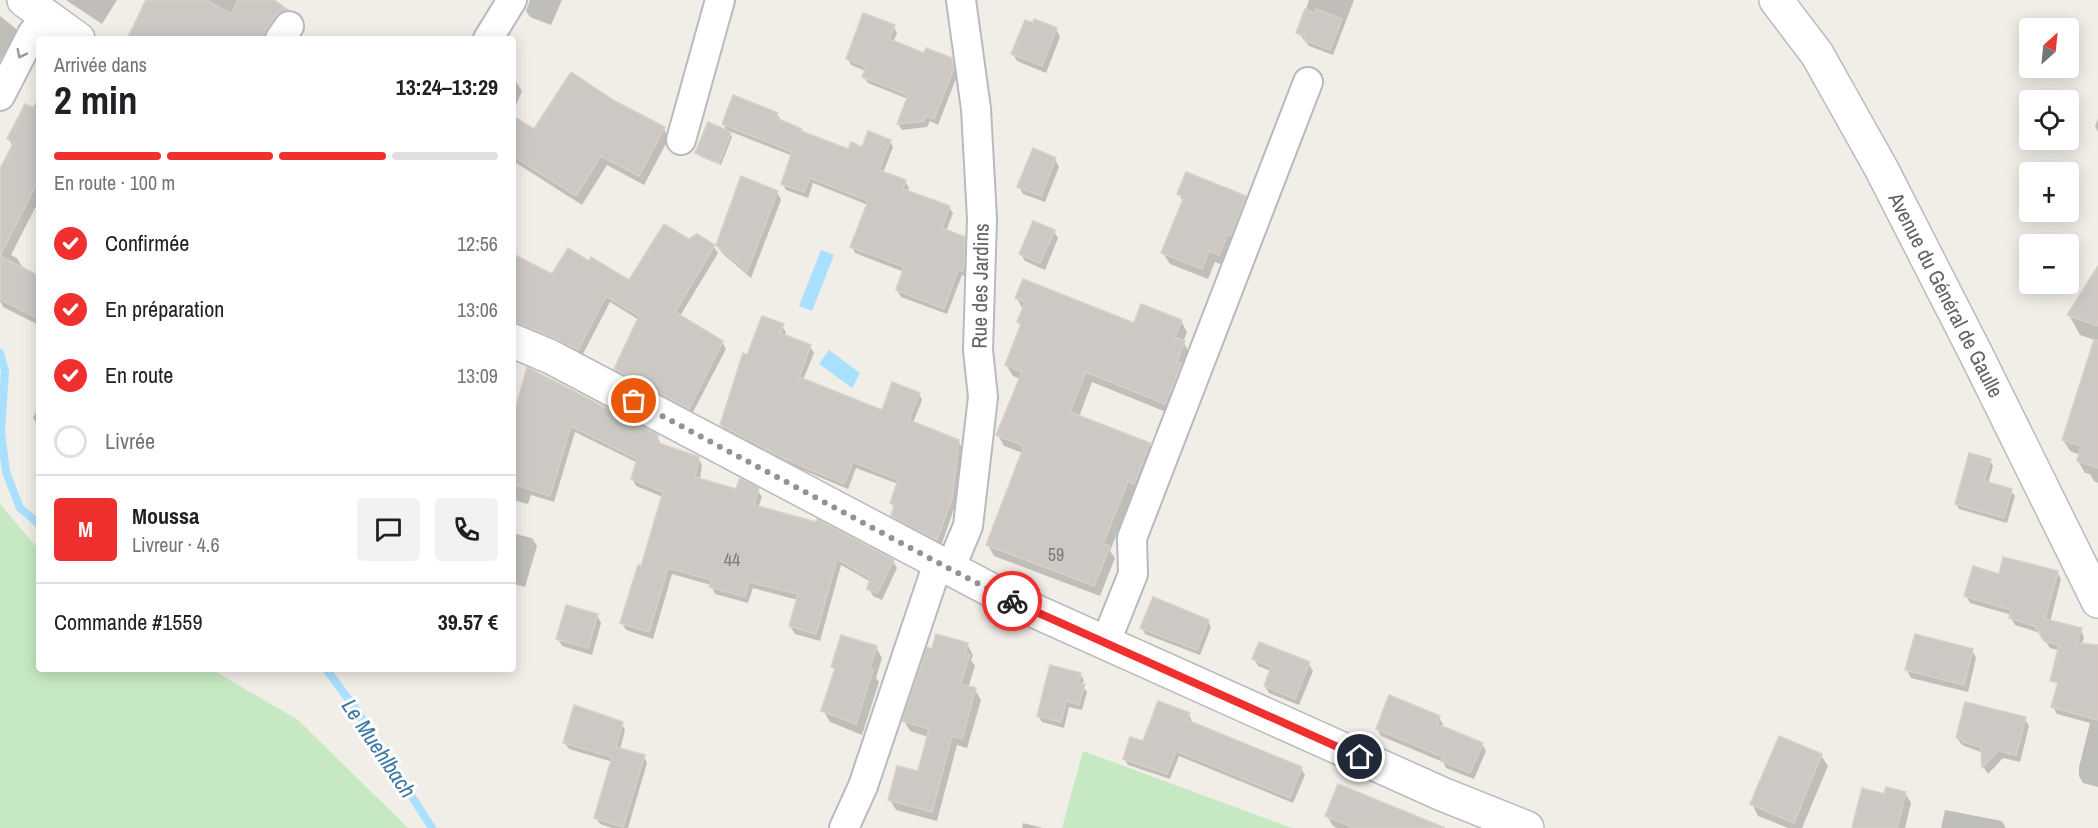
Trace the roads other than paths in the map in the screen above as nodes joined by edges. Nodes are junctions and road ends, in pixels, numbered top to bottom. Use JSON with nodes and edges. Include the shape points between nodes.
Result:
{"nodes":[{"id":1,"x":512,"y":0,"type":"edge"},
{"id":2,"x":720,"y":0,"type":"edge"},
{"id":3,"x":961,"y":0,"type":"edge"},
{"id":4,"x":1776,"y":0,"type":"edge"},
{"id":5,"x":35,"y":8,"type":"edge"},
{"id":6,"x":74,"y":36,"type":"edge"},
{"id":7,"x":490,"y":36,"type":"edge"},
{"id":8,"x":1308,"y":82,"type":"dead end"},
{"id":9,"x":0,"y":96,"type":"edge"},
{"id":10,"x":681,"y":140,"type":"dead end"},
{"id":11,"x":516,"y":342,"type":"edge"},
{"id":12,"x":944,"y":566,"type":"junction"},
{"id":13,"x":2098,"y":601,"type":"edge"},
{"id":14,"x":1109,"y":645,"type":"junction"},
{"id":15,"x":844,"y":828,"type":"edge"},
{"id":16,"x":1527,"y":828,"type":"edge"}],
"edges":[{"from":1,"to":7,"type":"street"},
{"from":2,"to":10,"type":"street"},
{"from":3,"to":12,"type":"street","name":"Rue des Jardins","via":[[976,109],[982,208],[978,350],[983,397],[968,526]]},
{"from":4,"to":13,"type":"street","name":"Avenue du Général de Gaulle","via":[[1817,54],[1881,168]]},
{"from":5,"to":6,"type":"street"},
{"from":5,"to":9,"type":"street","one_way":true,"via":[[32,34]]},
{"from":8,"to":14,"type":"street","via":[[1132,538],[1132,574]]},
{"from":11,"to":12,"type":"street","via":[[551,357]]},
{"from":12,"to":14,"type":"street"},
{"from":12,"to":15,"type":"street","name":"Rue des Jardins"},
{"from":14,"to":16,"type":"street"}]}
